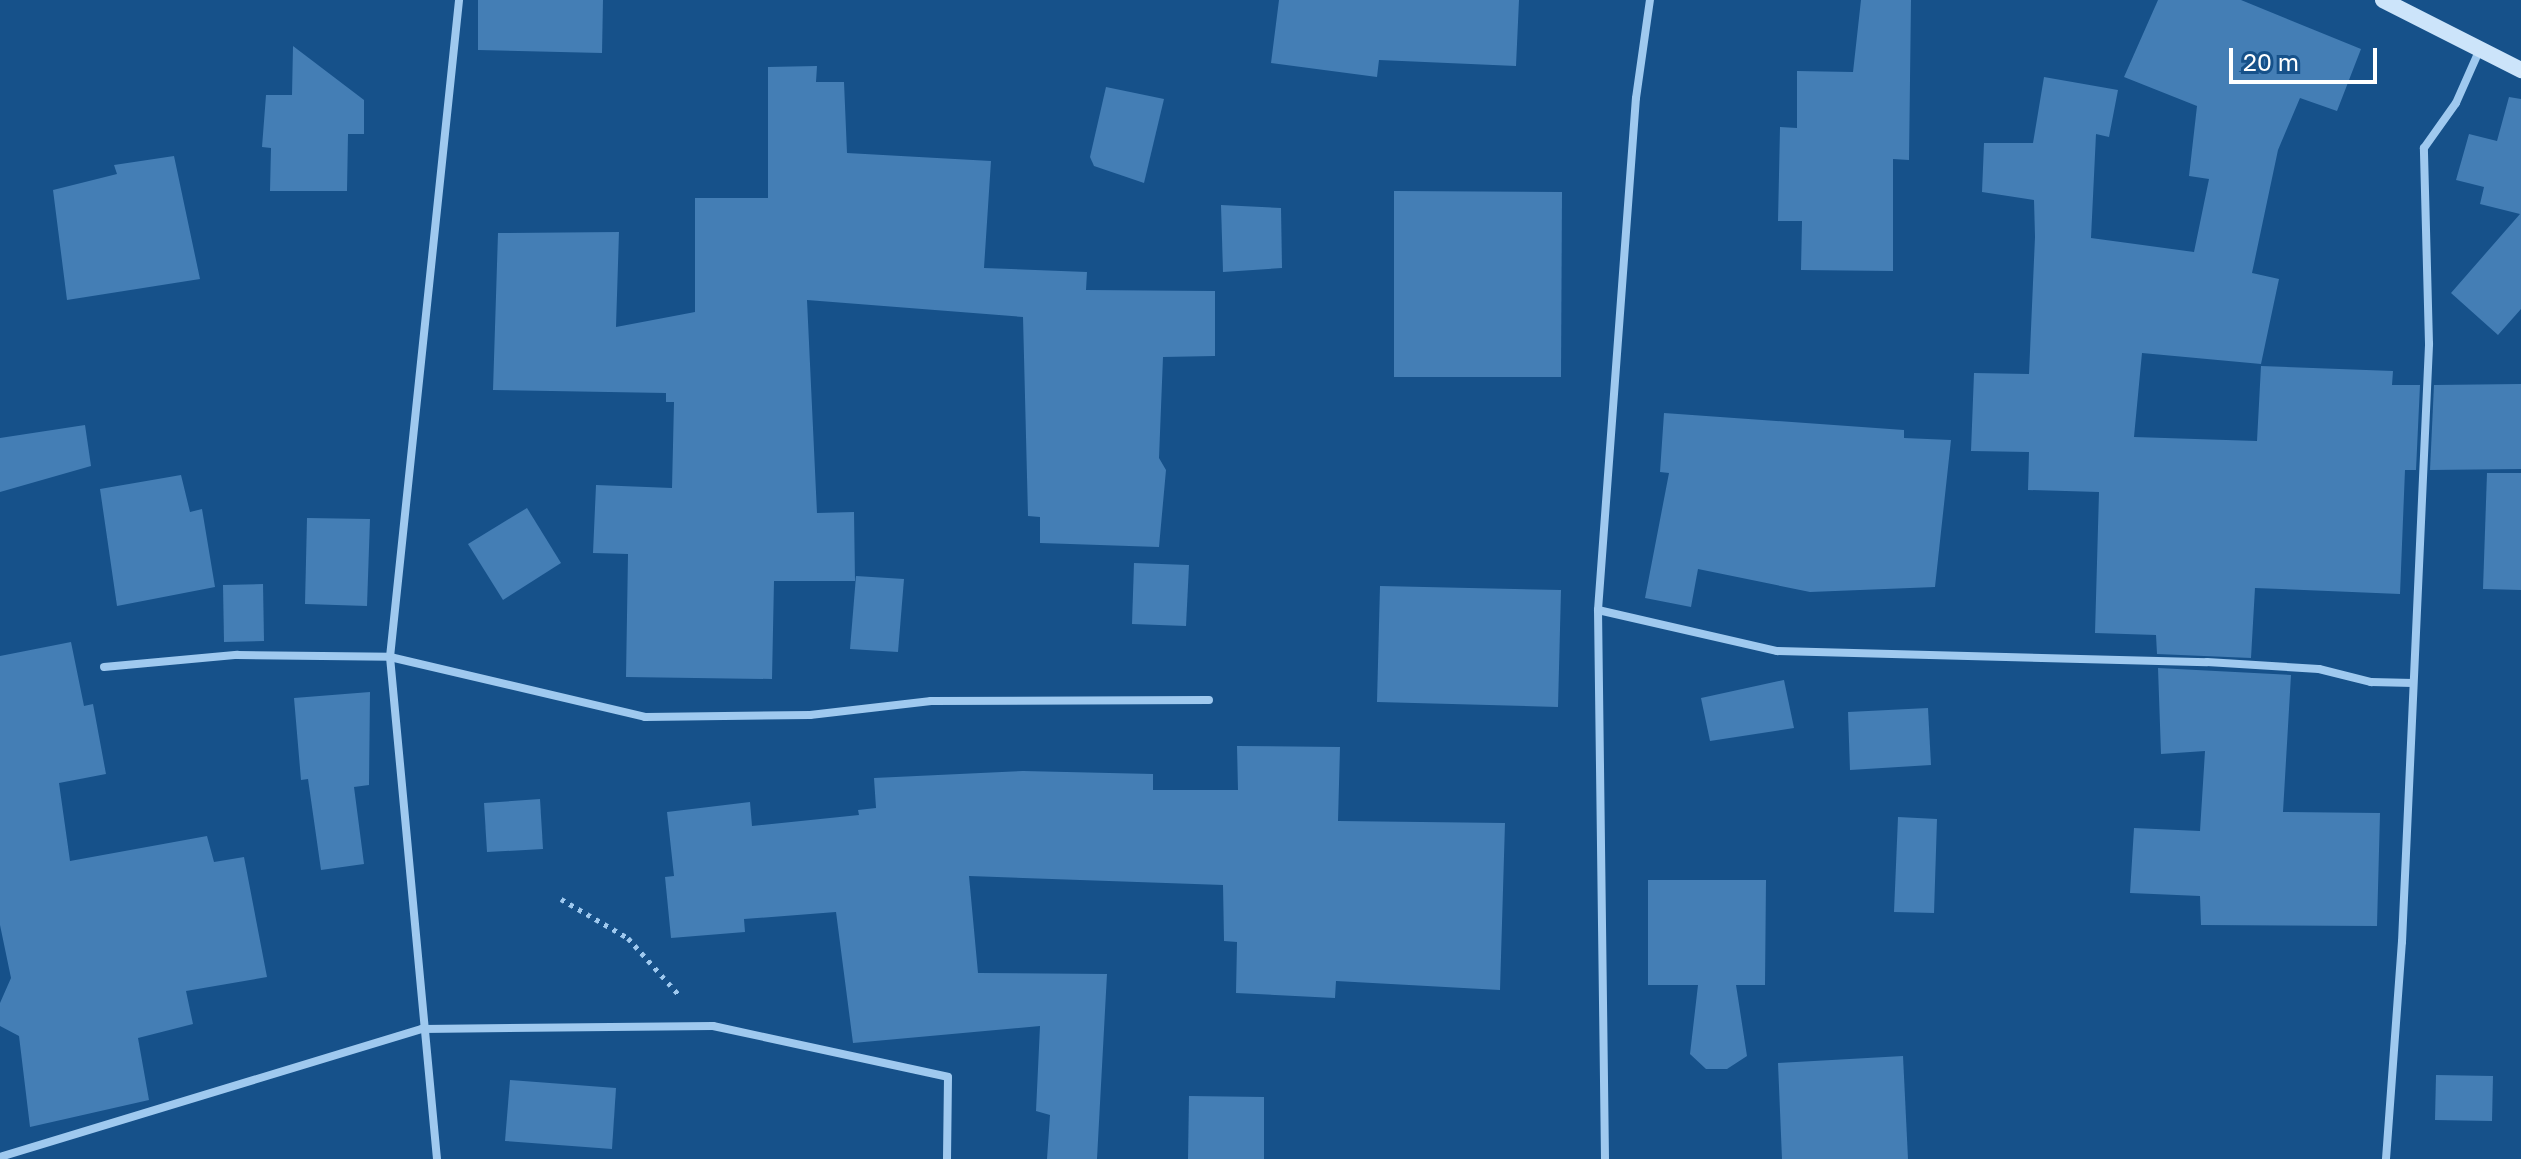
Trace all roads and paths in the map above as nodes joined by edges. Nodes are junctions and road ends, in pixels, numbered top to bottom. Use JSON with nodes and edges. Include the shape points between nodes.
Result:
{"nodes":[{"id":1,"x":459,"y":0,"type":"edge"},
{"id":2,"x":1650,"y":0,"type":"edge"},
{"id":3,"x":2383,"y":0,"type":"edge"},
{"id":4,"x":2479,"y":51,"type":"junction"},
{"id":5,"x":2521,"y":70,"type":"edge"},
{"id":6,"x":1598,"y":610,"type":"junction"},
{"id":7,"x":390,"y":657,"type":"junction"},
{"id":8,"x":104,"y":667,"type":"dead end"},
{"id":9,"x":2413,"y":683,"type":"junction"},
{"id":10,"x":1209,"y":700,"type":"dead end"},
{"id":11,"x":561,"y":899,"type":"dead end"},
{"id":12,"x":713,"y":1026,"type":"junction"},
{"id":13,"x":422,"y":1029,"type":"junction"},
{"id":14,"x":0,"y":1157,"type":"edge"},
{"id":15,"x":437,"y":1159,"type":"edge"},
{"id":16,"x":947,"y":1159,"type":"edge"},
{"id":17,"x":1605,"y":1159,"type":"edge"},
{"id":18,"x":2386,"y":1159,"type":"edge"}],
"edges":[{"from":1,"to":7,"type":"street"},
{"from":2,"to":6,"type":"street","via":[[1636,98]]},
{"from":3,"to":4,"type":"street"},
{"from":4,"to":5,"type":"street"},
{"from":4,"to":9,"type":"street","via":[[2456,103],[2424,148],[2429,344]]},
{"from":6,"to":9,"type":"street","via":[[1777,651],[2207,662],[2319,669],[2371,682]]},
{"from":6,"to":17,"type":"street"},
{"from":7,"to":8,"type":"street","via":[[237,655]]},
{"from":7,"to":10,"type":"street","via":[[645,717],[810,715],[931,701]]},
{"from":7,"to":13,"type":"street"},
{"from":9,"to":18,"type":"street"},
{"from":11,"to":12,"type":"path","via":[[628,938]]},
{"from":12,"to":13,"type":"street"},
{"from":12,"to":16,"type":"street","via":[[948,1077]]},
{"from":13,"to":14,"type":"street"},
{"from":13,"to":15,"type":"street"}]}
